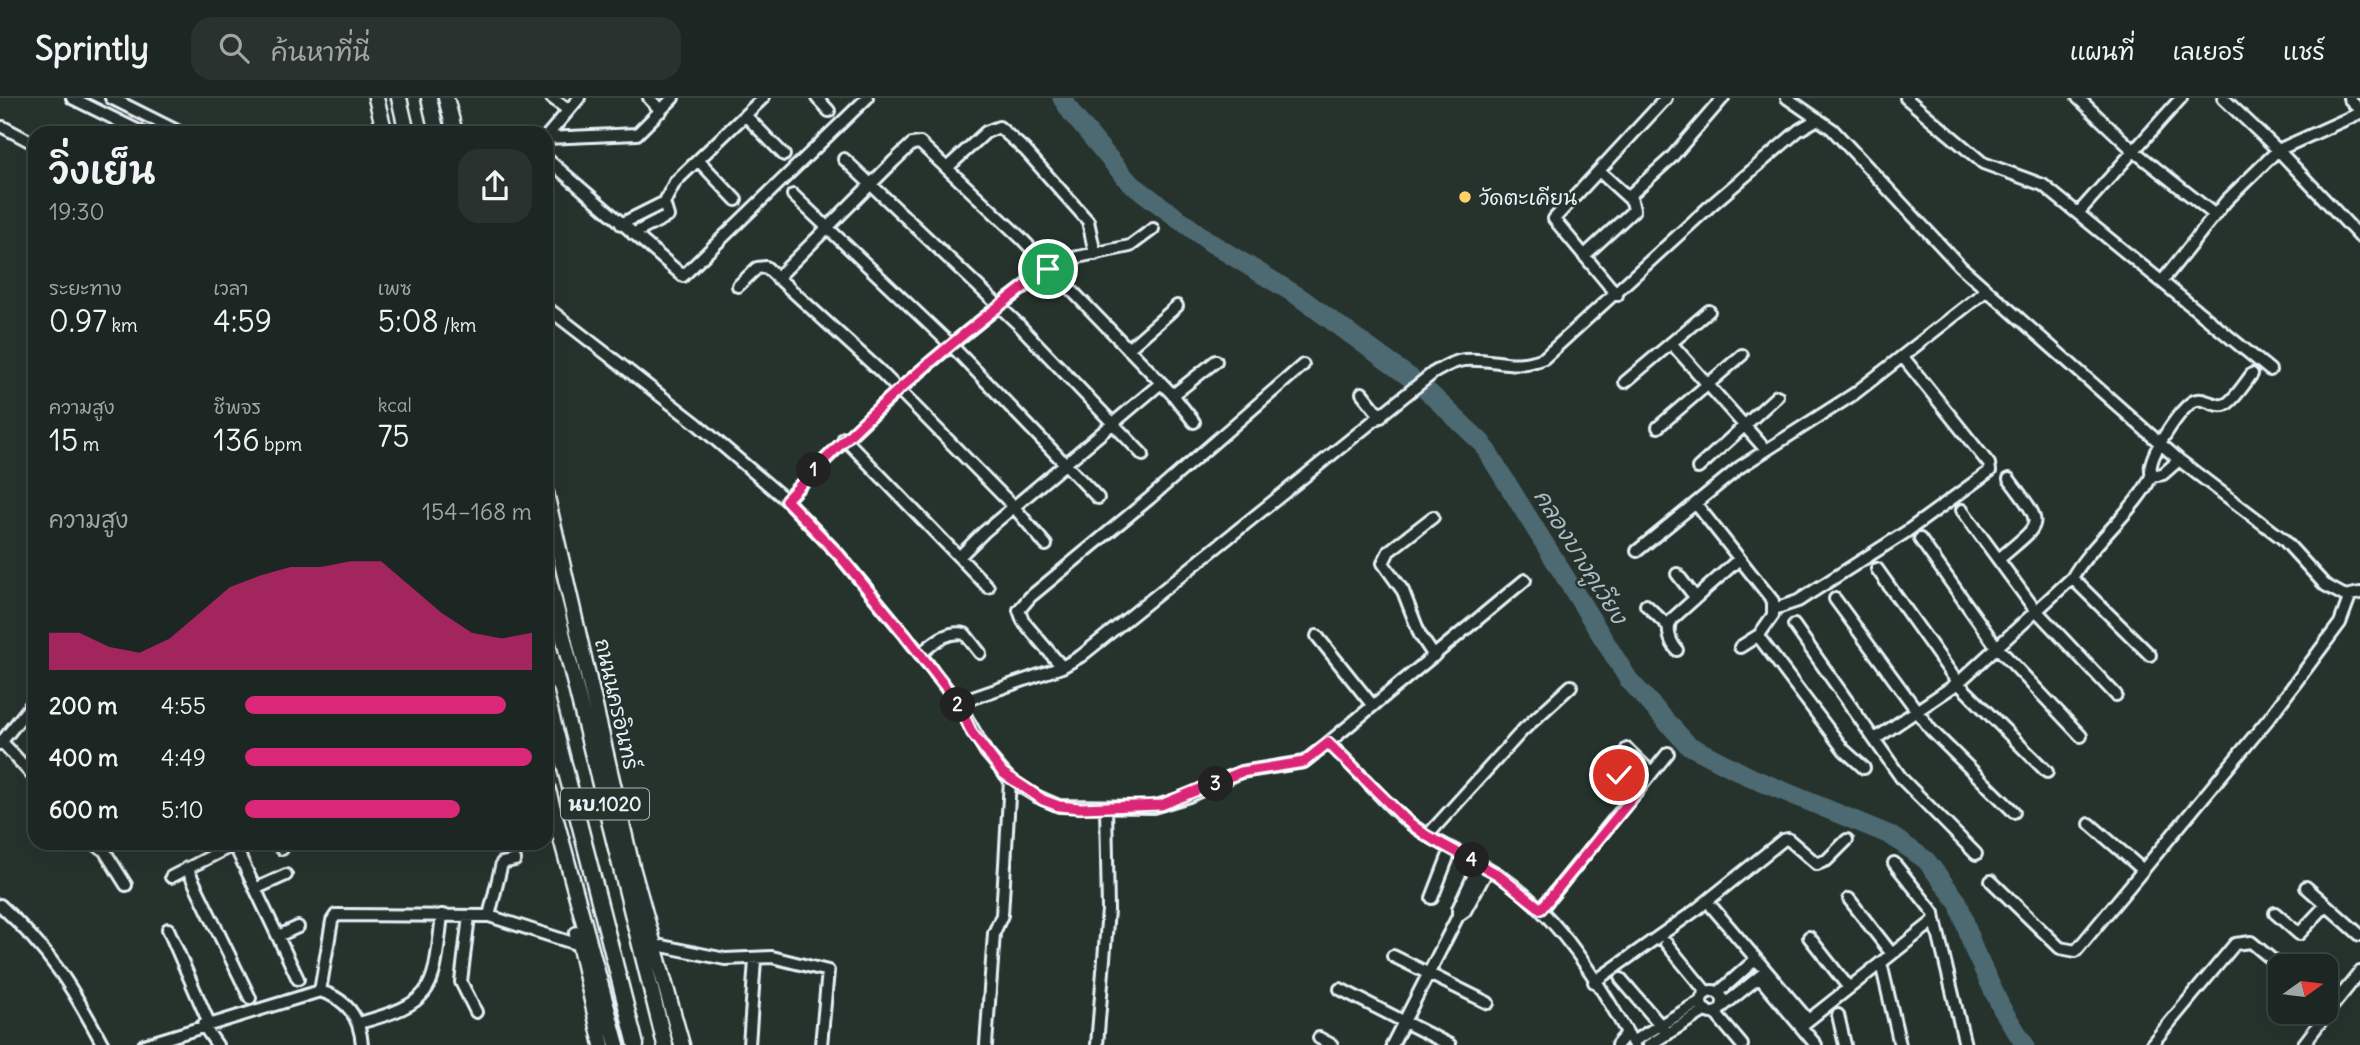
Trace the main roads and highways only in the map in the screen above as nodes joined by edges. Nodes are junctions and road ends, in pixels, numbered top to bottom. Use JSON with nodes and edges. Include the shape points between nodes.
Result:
{"nodes":[{"id":1,"x":376,"y":98,"type":"edge"},
{"id":2,"x":396,"y":98,"type":"edge"},
{"id":3,"x":429,"y":98,"type":"edge"},
{"id":4,"x":446,"y":98,"type":"edge"},
{"id":5,"x":383,"y":126,"type":"edge"},
{"id":6,"x":396,"y":126,"type":"edge"},
{"id":7,"x":405,"y":126,"type":"edge"},
{"id":8,"x":436,"y":126,"type":"edge"},
{"id":9,"x":453,"y":126,"type":"edge"},
{"id":10,"x":553,"y":523,"type":"edge"},
{"id":11,"x":553,"y":596,"type":"edge"},
{"id":12,"x":553,"y":721,"type":"edge"},
{"id":13,"x":553,"y":812,"type":"edge"},
{"id":14,"x":632,"y":867,"type":"junction"},
{"id":15,"x":567,"y":869,"type":"junction"},
{"id":16,"x":665,"y":1042,"type":"edge"},
{"id":17,"x":684,"y":1042,"type":"edge"},
{"id":18,"x":602,"y":1045,"type":"edge"},
{"id":19,"x":617,"y":1045,"type":"edge"},
{"id":20,"x":636,"y":1045,"type":"edge"}],
"edges":[{"from":1,"to":5,"type":"main road"},
{"from":2,"to":6,"type":"main road"},
{"from":2,"to":7,"type":"main road"},
{"from":3,"to":8,"type":"main road"},
{"from":4,"to":9,"type":"main road"},
{"from":10,"to":14,"type":"main road","name":"ถนนนครอินทร์","number":"นบ.1020"},
{"from":11,"to":16,"type":"main road","name":"ถนนนครอินทร์","number":"นบ.1020"},
{"from":12,"to":20,"type":"main road","number":"นบ.1020"},
{"from":13,"to":15,"type":"main road","number":"นบ.1020"},
{"from":14,"to":17,"type":"main road","name":"ถนนนครอินทร์","number":"นบ.1020"},
{"from":14,"to":17,"type":"main road","via":[[662,946]]},
{"from":15,"to":18,"type":"main road"},
{"from":15,"to":19,"type":"main road","number":"นบ.1020"}]}
